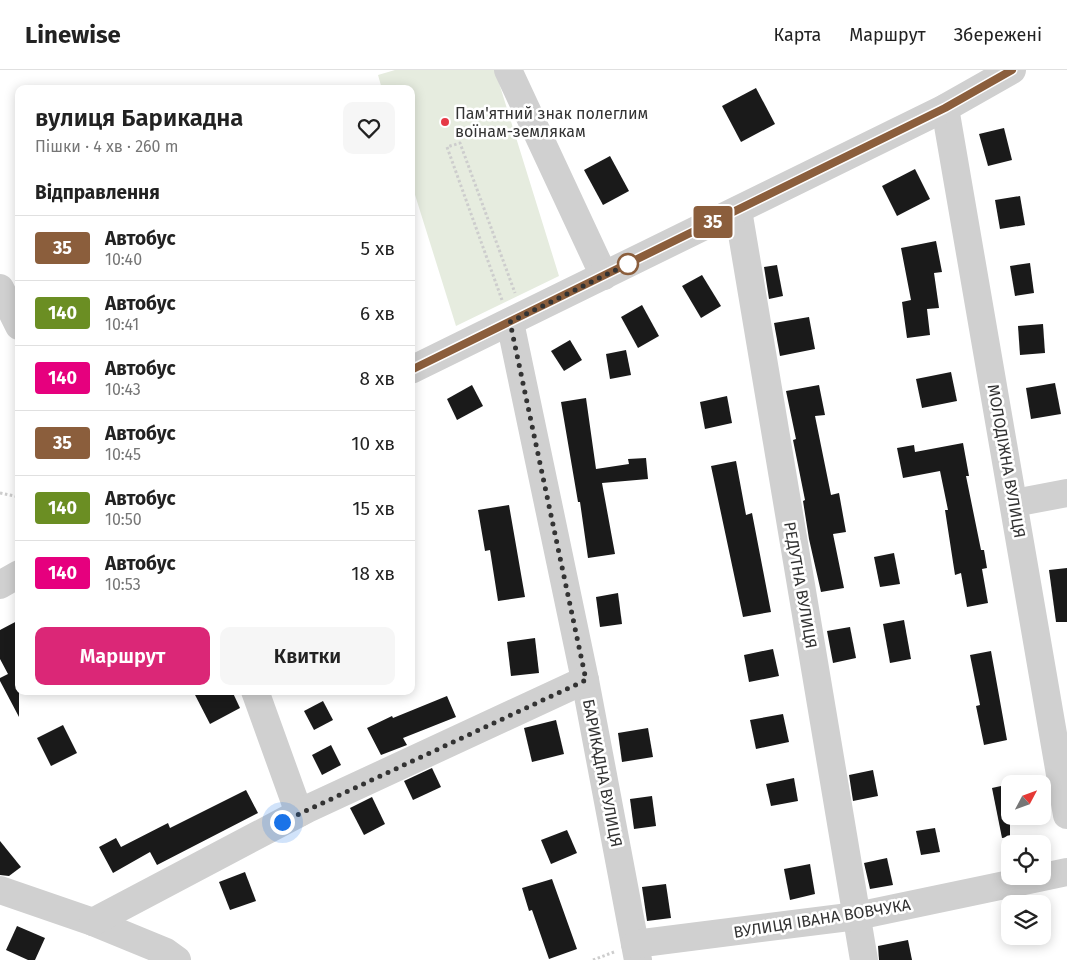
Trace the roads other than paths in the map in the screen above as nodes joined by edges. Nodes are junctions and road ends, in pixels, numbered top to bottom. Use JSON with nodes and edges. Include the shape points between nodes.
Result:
{"nodes":[{"id":1,"x":508,"y":70,"type":"edge"},
{"id":2,"x":1012,"y":70,"type":"edge"},
{"id":3,"x":945,"y":108,"type":"junction"},
{"id":4,"x":738,"y":210,"type":"junction"},
{"id":5,"x":604,"y":276,"type":"junction"},
{"id":6,"x":0,"y":288,"type":"edge"},
{"id":7,"x":15,"y":318,"type":"edge"},
{"id":8,"x":516,"y":319,"type":"junction"},
{"id":9,"x":415,"y":368,"type":"edge"},
{"id":10,"x":1067,"y":493,"type":"edge"},
{"id":11,"x":1014,"y":503,"type":"junction"},
{"id":12,"x":15,"y":576,"type":"edge"},
{"id":13,"x":0,"y":585,"type":"edge"},
{"id":14,"x":586,"y":680,"type":"junction"},
{"id":15,"x":256,"y":695,"type":"edge"},
{"id":16,"x":299,"y":813,"type":"junction"},
{"id":17,"x":1067,"y":815,"type":"edge"},
{"id":18,"x":1067,"y":872,"type":"edge"},
{"id":19,"x":0,"y":890,"type":"edge"},
{"id":20,"x":857,"y":916,"type":"junction"},
{"id":21,"x":93,"y":922,"type":"junction"},
{"id":22,"x":637,"y":952,"type":"edge"},
{"id":23,"x":176,"y":960,"type":"edge"},
{"id":24,"x":864,"y":960,"type":"edge"}],
"edges":[{"from":1,"to":5,"type":"street"},
{"from":2,"to":3,"type":"street"},
{"from":3,"to":4,"type":"street"},
{"from":3,"to":11,"type":"street","name":"МОЛОДІЖНА ВУЛИЦЯ"},
{"from":4,"to":5,"type":"street"},
{"from":4,"to":20,"type":"street","name":"РЕДУТНА ВУЛИЦЯ"},
{"from":5,"to":8,"type":"street"},
{"from":6,"to":7,"type":"street"},
{"from":8,"to":9,"type":"street"},
{"from":8,"to":14,"type":"street","name":"БАРИКАДНА ВУЛИЦЯ"},
{"from":10,"to":11,"type":"street"},
{"from":11,"to":17,"type":"street","name":"МОЛОДІЖНА ВУЛИЦЯ"},
{"from":12,"to":13,"type":"street"},
{"from":14,"to":16,"type":"street"},
{"from":14,"to":22,"type":"street","name":"БАРИКАДНА ВУЛИЦЯ"},
{"from":15,"to":16,"type":"street"},
{"from":16,"to":21,"type":"street"},
{"from":18,"to":20,"type":"street","name":"ВУЛИЦЯ ІВАНА ВОВЧУКА"},
{"from":19,"to":21,"type":"street"},
{"from":20,"to":22,"type":"street","name":"ВУЛИЦЯ ІВАНА ВОВЧУКА"},
{"from":20,"to":24,"type":"street","name":"РЕДУТНА ВУЛИЦЯ"},
{"from":21,"to":23,"type":"street","via":[[166,952]]}]}
